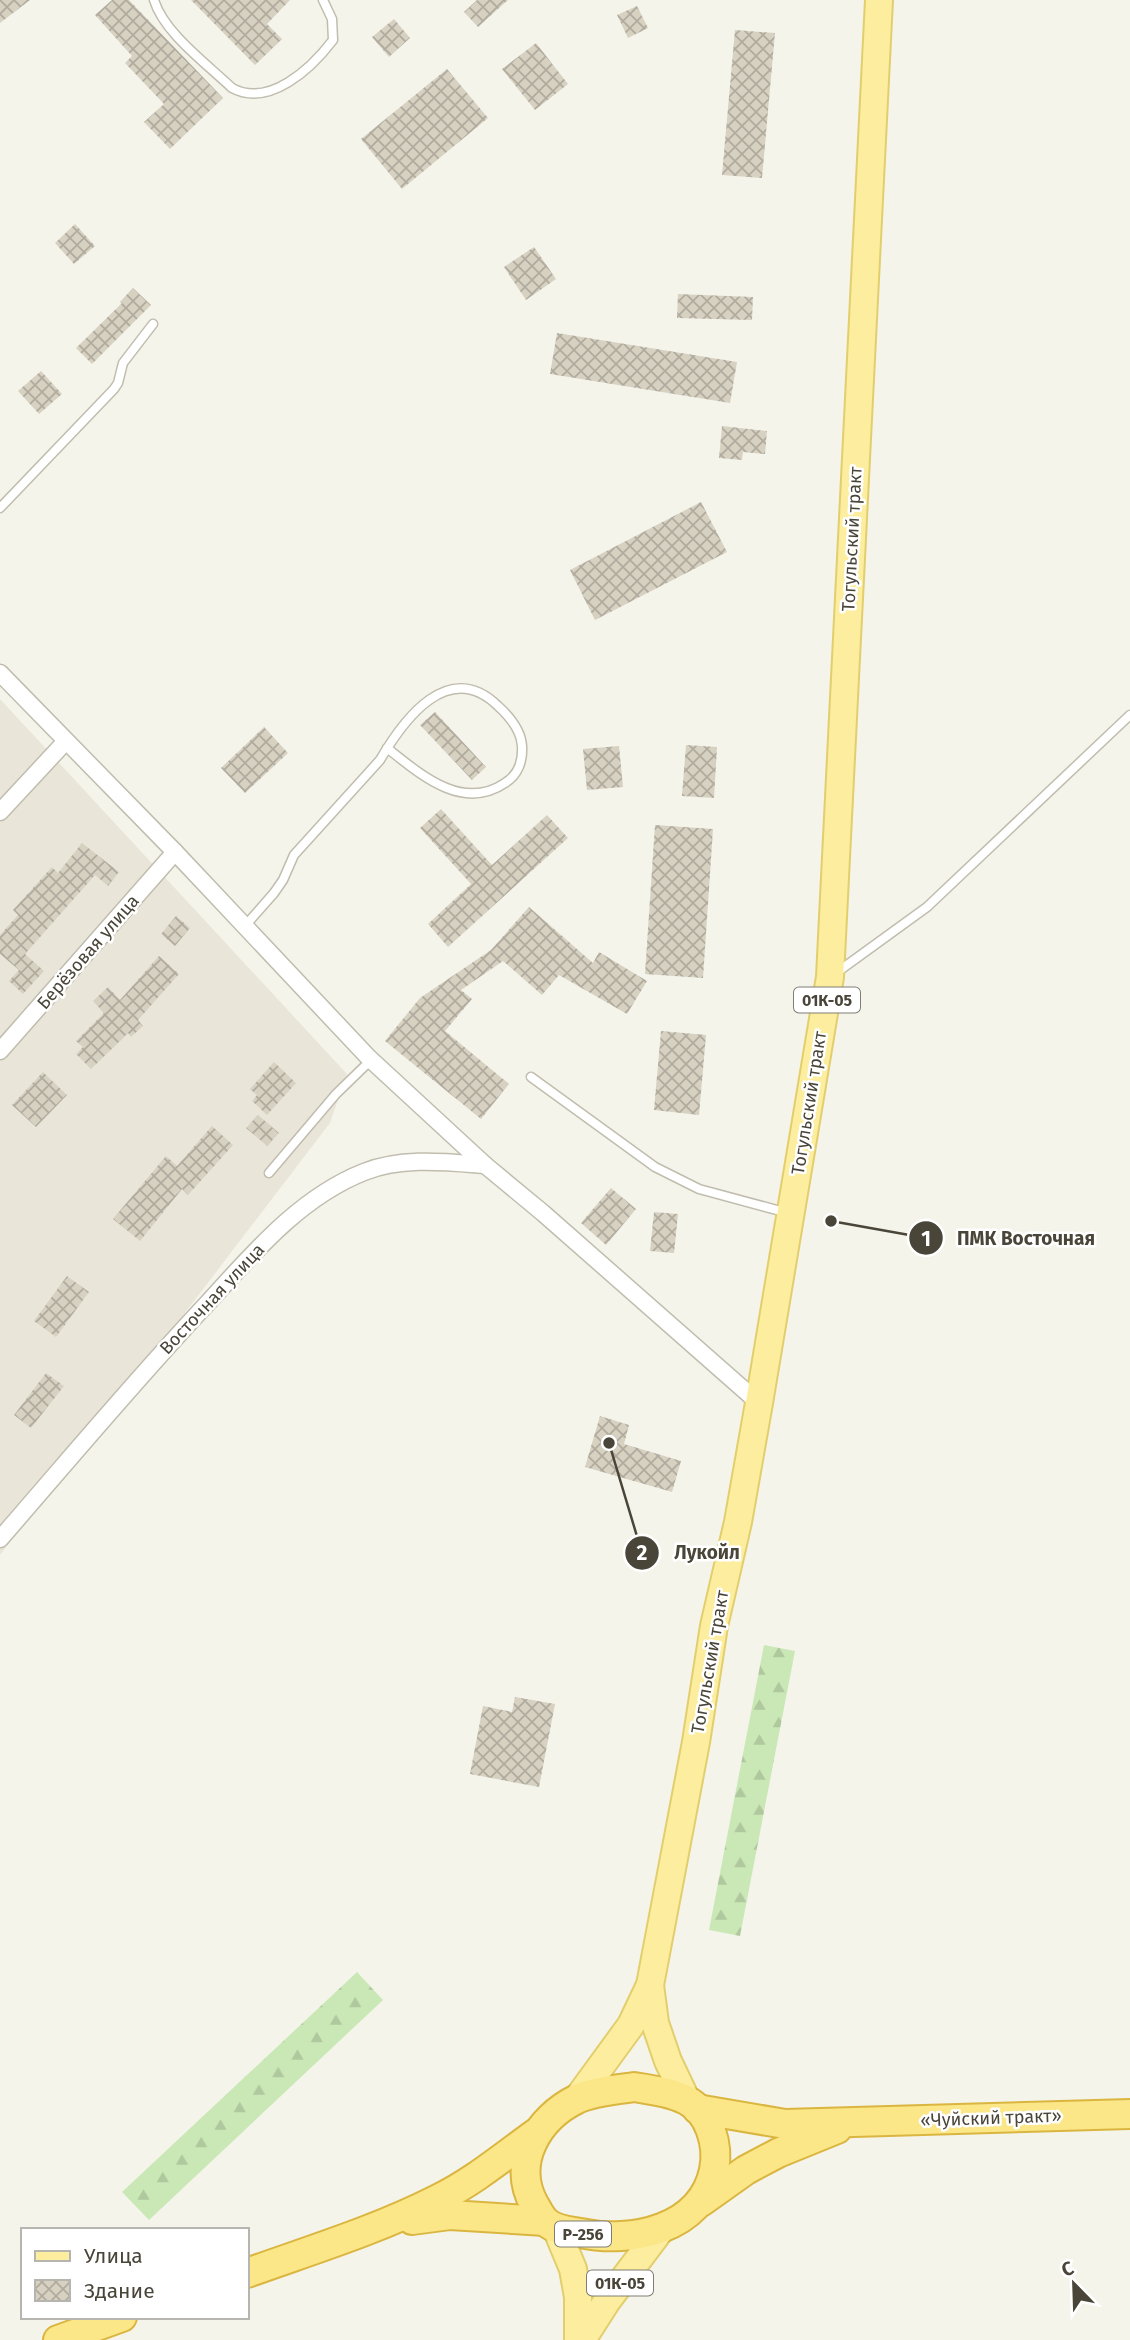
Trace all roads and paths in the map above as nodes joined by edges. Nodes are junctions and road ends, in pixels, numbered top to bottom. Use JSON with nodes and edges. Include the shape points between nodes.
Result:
{"nodes":[{"id":1,"x":154,"y":0,"type":"edge"},
{"id":2,"x":323,"y":0,"type":"edge"},
{"id":3,"x":879,"y":0,"type":"edge"},
{"id":4,"x":153,"y":324,"type":"dead end"},
{"id":5,"x":0,"y":508,"type":"edge"},
{"id":6,"x":0,"y":673,"type":"edge"},
{"id":7,"x":1130,"y":715,"type":"edge"},
{"id":8,"x":66,"y":741,"type":"junction"},
{"id":9,"x":387,"y":748,"type":"junction"},
{"id":10,"x":0,"y":812,"type":"edge"},
{"id":11,"x":175,"y":852,"type":"junction"},
{"id":12,"x":244,"y":926,"type":"junction"},
{"id":13,"x":830,"y":977,"type":"junction"},
{"id":14,"x":0,"y":1051,"type":"edge"},
{"id":15,"x":371,"y":1059,"type":"junction"},
{"id":16,"x":531,"y":1077,"type":"dead end"},
{"id":17,"x":485,"y":1165,"type":"junction"},
{"id":18,"x":269,"y":1173,"type":"dead end"},
{"id":19,"x":791,"y":1214,"type":"junction"},
{"id":20,"x":759,"y":1403,"type":"junction"},
{"id":21,"x":0,"y":1539,"type":"edge"},
{"id":22,"x":650,"y":1985,"type":"junction"},
{"id":23,"x":578,"y":2099,"type":"junction"},
{"id":24,"x":692,"y":2105,"type":"junction"},
{"id":25,"x":1130,"y":2114,"type":"edge"},
{"id":26,"x":852,"y":2123,"type":"junction"},
{"id":27,"x":536,"y":2133,"type":"junction"},
{"id":28,"x":701,"y":2202,"type":"junction"},
{"id":29,"x":385,"y":2223,"type":"junction"},
{"id":30,"x":551,"y":2225,"type":"junction"},
{"id":31,"x":662,"y":2228,"type":"junction"},
{"id":32,"x":248,"y":2273,"type":"edge"},
{"id":33,"x":116,"y":2319,"type":"edge"},
{"id":34,"x":58,"y":2340,"type":"edge"},
{"id":35,"x":580,"y":2340,"type":"edge"}],
"edges":[{"from":1,"to":2,"type":"lane","via":[[169,27],[243,94],[281,86],[326,50],[333,40],[332,19]]},
{"from":3,"to":13,"type":"main road","name":"Тогульский тракт","number":"01К-05"},
{"from":4,"to":5,"type":"lane","via":[[124,363],[114,390]]},
{"from":6,"to":8,"type":"street"},
{"from":7,"to":13,"type":"lane","via":[[928,907]]},
{"from":8,"to":10,"type":"street"},
{"from":8,"to":11,"type":"street"},
{"from":9,"to":9,"type":"lane","via":[[423,703],[456,689],[473,689],[488,696],[514,724],[522,743],[522,761],[509,781],[495,790],[465,794],[425,777]]},
{"from":9,"to":12,"type":"lane","via":[[294,855],[274,893]]},
{"from":11,"to":12,"type":"street"},
{"from":11,"to":14,"type":"street","name":"Берёзовая улица"},
{"from":12,"to":15,"type":"street"},
{"from":13,"to":19,"type":"main road","name":"Тогульский тракт","number":"01К-05"},
{"from":15,"to":17,"type":"street"},
{"from":15,"to":18,"type":"lane"},
{"from":16,"to":19,"type":"lane","via":[[655,1167],[699,1189]]},
{"from":17,"to":20,"type":"street"},
{"from":17,"to":21,"type":"street","name":"Восточная улица","via":[[428,1161],[391,1165],[365,1172],[314,1199],[249,1258],[189,1322]]},
{"from":19,"to":20,"type":"main road","name":"Тогульский тракт","number":"01К-05"},
{"from":20,"to":22,"type":"main road","name":"Тогульский тракт","number":"01К-05"},
{"from":22,"to":23,"type":"main road","number":"01К-05","via":[[631,2025]]},
{"from":22,"to":24,"type":"main road","number":"01К-05","via":[[655,2023],[668,2061]]},
{"from":23,"to":24,"type":"highway","name":"«Чуйский тракт»","number":"Р-256","via":[[634,2087],[658,2090]]},
{"from":23,"to":27,"type":"highway","name":"«Чуйский тракт»","number":"Р-256","via":[[552,2115]]},
{"from":24,"to":26,"type":"highway","name":"«Чуйский тракт»","number":"Р-256","via":[[785,2124]]},
{"from":24,"to":28,"type":"highway","via":[[712,2132],[717,2154]]},
{"from":25,"to":26,"type":"highway","name":"«Чуйский тракт»","number":"Р-256"},
{"from":26,"to":28,"type":"highway","name":"«Чуйский тракт»","number":"Р-256","via":[[778,2153]]},
{"from":27,"to":29,"type":"highway","name":"«Чуйский тракт»","number":"Р-256","via":[[439,2199]]},
{"from":27,"to":30,"type":"highway","name":"«Чуйский тракт»","number":"Р-256","via":[[524,2175],[528,2193]]},
{"from":28,"to":31,"type":"highway","name":"«Чуйский тракт»","number":"Р-256"},
{"from":29,"to":30,"type":"highway","name":"«Чуйский тракт»","number":"Р-256","via":[[450,2215]]},
{"from":29,"to":32,"type":"highway","name":"«Чуйский тракт»","number":"Р-256"},
{"from":30,"to":31,"type":"highway","name":"«Чуйский тракт»","number":"Р-256","via":[[601,2238]]},
{"from":30,"to":35,"type":"main road","number":"01К-05","via":[[573,2269]]},
{"from":31,"to":35,"type":"main road","number":"01К-05"},
{"from":33,"to":34,"type":"highway"}]}
